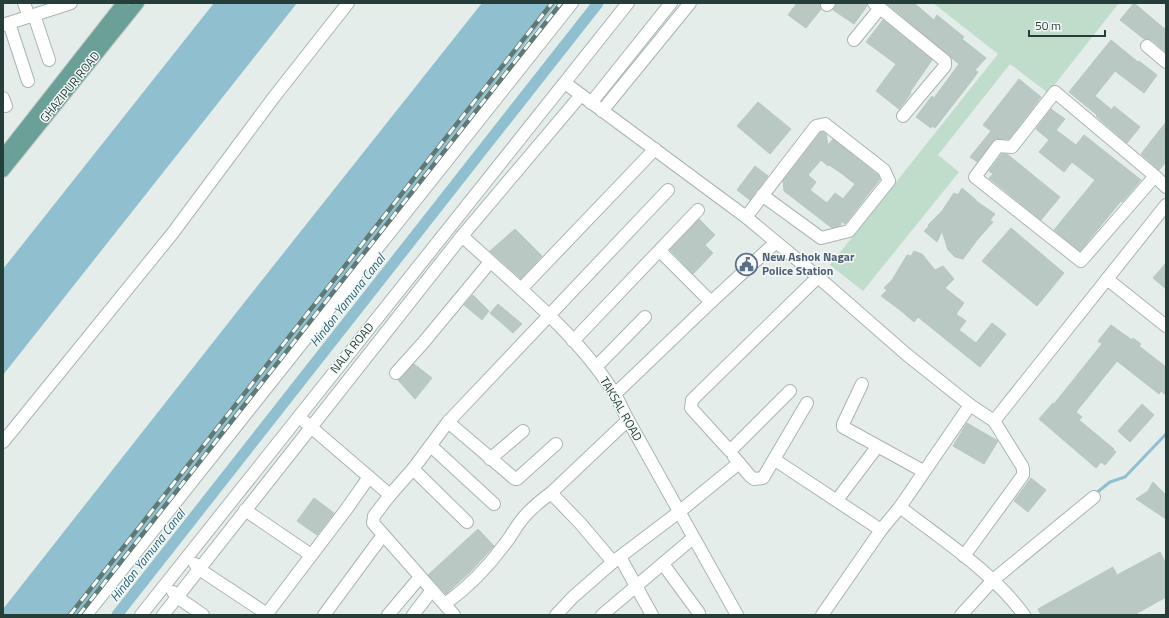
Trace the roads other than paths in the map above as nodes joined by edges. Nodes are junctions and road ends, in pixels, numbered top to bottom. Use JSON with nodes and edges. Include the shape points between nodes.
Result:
{"nodes":[{"id":1,"x":24,"y":3,"type":"edge"},
{"id":2,"x":71,"y":3,"type":"edge"},
{"id":3,"x":123,"y":3,"type":"edge"},
{"id":4,"x":138,"y":3,"type":"edge"},
{"id":5,"x":348,"y":3,"type":"edge"},
{"id":6,"x":572,"y":3,"type":"edge"},
{"id":7,"x":628,"y":3,"type":"edge"},
{"id":8,"x":671,"y":3,"type":"edge"},
{"id":9,"x":690,"y":3,"type":"edge"},
{"id":10,"x":54,"y":6,"type":"edge"},
{"id":11,"x":877,"y":6,"type":"edge"},
{"id":12,"x":31,"y":16,"type":"junction"},
{"id":13,"x":6,"y":24,"type":"edge"},
{"id":14,"x":854,"y":40,"type":"dead end"},
{"id":15,"x":1147,"y":46,"type":"dead end"},
{"id":16,"x":49,"y":60,"type":"dead end"},
{"id":17,"x":1166,"y":62,"type":"edge"},
{"id":18,"x":28,"y":81,"type":"dead end"},
{"id":19,"x":565,"y":83,"type":"junction"},
{"id":20,"x":581,"y":95,"type":"junction"},
{"id":21,"x":591,"y":103,"type":"junction"},
{"id":22,"x":602,"y":111,"type":"junction"},
{"id":23,"x":903,"y":116,"type":"dead end"},
{"id":24,"x":655,"y":149,"type":"junction"},
{"id":25,"x":3,"y":156,"type":"edge"},
{"id":26,"x":3,"y":171,"type":"edge"},
{"id":27,"x":1155,"y":176,"type":"junction"},
{"id":28,"x":1166,"y":187,"type":"edge"},
{"id":29,"x":668,"y":190,"type":"dead end"},
{"id":30,"x":762,"y":195,"type":"junction"},
{"id":31,"x":1166,"y":205,"type":"edge"},
{"id":32,"x":698,"y":210,"type":"dead end"},
{"id":33,"x":746,"y":217,"type":"junction"},
{"id":34,"x":462,"y":236,"type":"junction"},
{"id":35,"x":775,"y":243,"type":"junction"},
{"id":36,"x":660,"y":251,"type":"junction"},
{"id":37,"x":490,"y":262,"type":"junction"},
{"id":38,"x":818,"y":277,"type":"junction"},
{"id":39,"x":1107,"y":279,"type":"junction"},
{"id":40,"x":520,"y":289,"type":"junction"},
{"id":41,"x":711,"y":302,"type":"junction"},
{"id":42,"x":549,"y":316,"type":"junction"},
{"id":43,"x":645,"y":317,"type":"dead end"},
{"id":44,"x":1166,"y":326,"type":"edge"},
{"id":45,"x":573,"y":341,"type":"junction"},
{"id":46,"x":596,"y":367,"type":"junction"},
{"id":47,"x":396,"y":373,"type":"dead end"},
{"id":48,"x":329,"y":378,"type":"junction"},
{"id":49,"x":862,"y":384,"type":"dead end"},
{"id":50,"x":341,"y":389,"type":"junction"},
{"id":51,"x":790,"y":391,"type":"dead end"},
{"id":52,"x":615,"y":394,"type":"junction"},
{"id":53,"x":807,"y":403,"type":"dead end"},
{"id":54,"x":970,"y":405,"type":"junction"},
{"id":55,"x":298,"y":416,"type":"junction"},
{"id":56,"x":628,"y":420,"type":"junction"},
{"id":57,"x":994,"y":421,"type":"junction"},
{"id":58,"x":448,"y":422,"type":"junction"},
{"id":59,"x":311,"y":427,"type":"junction"},
{"id":60,"x":523,"y":431,"type":"dead end"},
{"id":61,"x":3,"y":442,"type":"edge"},
{"id":62,"x":556,"y":444,"type":"dead end"},
{"id":63,"x":431,"y":446,"type":"junction"},
{"id":64,"x":876,"y":446,"type":"junction"},
{"id":65,"x":730,"y":451,"type":"junction"},
{"id":66,"x":490,"y":459,"type":"junction"},
{"id":67,"x":775,"y":460,"type":"junction"},
{"id":68,"x":739,"y":463,"type":"junction"},
{"id":69,"x":413,"y":469,"type":"junction"},
{"id":70,"x":923,"y":472,"type":"junction"},
{"id":71,"x":369,"y":477,"type":"junction"},
{"id":72,"x":551,"y":493,"type":"junction"},
{"id":73,"x":390,"y":495,"type":"junction"},
{"id":74,"x":1094,"y":497,"type":"dead end"},
{"id":75,"x":837,"y":500,"type":"junction"},
{"id":76,"x":494,"y":504,"type":"dead end"},
{"id":77,"x":900,"y":507,"type":"junction"},
{"id":78,"x":245,"y":510,"type":"junction"},
{"id":79,"x":679,"y":512,"type":"junction"},
{"id":80,"x":467,"y":522,"type":"dead end"},
{"id":81,"x":881,"y":530,"type":"junction"},
{"id":82,"x":383,"y":535,"type":"junction"},
{"id":83,"x":693,"y":538,"type":"junction"},
{"id":84,"x":311,"y":555,"type":"junction"},
{"id":85,"x":187,"y":556,"type":"junction"},
{"id":86,"x":964,"y":556,"type":"junction"},
{"id":87,"x":616,"y":560,"type":"junction"},
{"id":88,"x":663,"y":564,"type":"junction"},
{"id":89,"x":199,"y":569,"type":"junction"},
{"id":90,"x":420,"y":577,"type":"junction"},
{"id":91,"x":993,"y":580,"type":"junction"},
{"id":92,"x":166,"y":583,"type":"junction"},
{"id":93,"x":636,"y":586,"type":"junction"},
{"id":94,"x":432,"y":590,"type":"junction"},
{"id":95,"x":177,"y":597,"type":"junction"},
{"id":96,"x":445,"y":604,"type":"junction"},
{"id":97,"x":699,"y":612,"type":"dead end"},
{"id":98,"x":144,"y":614,"type":"edge"},
{"id":99,"x":86,"y":615,"type":"edge"},
{"id":100,"x":163,"y":615,"type":"edge"},
{"id":101,"x":203,"y":615,"type":"edge"},
{"id":102,"x":267,"y":615,"type":"edge"},
{"id":103,"x":324,"y":615,"type":"edge"},
{"id":104,"x":388,"y":615,"type":"edge"},
{"id":105,"x":413,"y":615,"type":"edge"},
{"id":106,"x":454,"y":615,"type":"edge"},
{"id":107,"x":556,"y":615,"type":"edge"},
{"id":108,"x":602,"y":615,"type":"edge"},
{"id":109,"x":652,"y":615,"type":"edge"},
{"id":110,"x":737,"y":615,"type":"edge"},
{"id":111,"x":822,"y":615,"type":"edge"},
{"id":112,"x":961,"y":615,"type":"edge"},
{"id":113,"x":1024,"y":615,"type":"edge"}],
"edges":[{"from":1,"to":12,"type":"street"},
{"from":2,"to":10,"type":"street"},
{"from":3,"to":25,"type":"main road","name":"GHAZIPUR ROAD"},
{"from":4,"to":26,"type":"main road","name":"GHAZIPUR ROAD"},
{"from":5,"to":61,"type":"street","via":[[172,234]]},
{"from":6,"to":99,"type":"street"},
{"from":7,"to":19,"type":"street","name":"NALA ROAD"},
{"from":8,"to":21,"type":"street"},
{"from":9,"to":22,"type":"street"},
{"from":10,"to":12,"type":"street"},
{"from":11,"to":14,"type":"street"},
{"from":11,"to":23,"type":"street","via":[[945,61],[945,66]]},
{"from":12,"to":13,"type":"street"},
{"from":12,"to":16,"type":"street"},
{"from":13,"to":18,"type":"street"},
{"from":15,"to":17,"type":"street"},
{"from":19,"to":20,"type":"street"},
{"from":19,"to":48,"type":"street","name":"NALA ROAD"},
{"from":20,"to":21,"type":"street"},
{"from":20,"to":34,"type":"street","name":"NALA ROAD"},
{"from":21,"to":22,"type":"street"},
{"from":22,"to":24,"type":"street"},
{"from":24,"to":33,"type":"street"},
{"from":24,"to":40,"type":"street"},
{"from":27,"to":27,"type":"street","via":[[1056,92],[1012,147],[998,146],[975,177],[1081,260]]},
{"from":27,"to":28,"type":"street"},
{"from":29,"to":42,"type":"street"},
{"from":30,"to":30,"type":"street","via":[[816,126],[825,124],[884,170],[889,181],[849,231],[821,238]]},
{"from":30,"to":33,"type":"street"},
{"from":31,"to":39,"type":"street"},
{"from":32,"to":36,"type":"street"},
{"from":33,"to":35,"type":"street"},
{"from":34,"to":37,"type":"street","name":"TAKSAL ROAD"},
{"from":34,"to":50,"type":"street","name":"NALA ROAD"},
{"from":35,"to":38,"type":"street"},
{"from":35,"to":41,"type":"street"},
{"from":36,"to":41,"type":"street"},
{"from":36,"to":45,"type":"street"},
{"from":37,"to":40,"type":"street","name":"TAKSAL ROAD"},
{"from":37,"to":47,"type":"street"},
{"from":38,"to":54,"type":"street","via":[[906,354]]},
{"from":38,"to":65,"type":"street","via":[[692,400],[691,408]]},
{"from":39,"to":44,"type":"street"},
{"from":39,"to":57,"type":"street"},
{"from":40,"to":42,"type":"street","name":"TAKSAL ROAD"},
{"from":41,"to":52,"type":"street"},
{"from":42,"to":45,"type":"street","name":"TAKSAL ROAD"},
{"from":42,"to":58,"type":"street"},
{"from":43,"to":46,"type":"street"},
{"from":45,"to":46,"type":"street","name":"TAKSAL ROAD"},
{"from":46,"to":52,"type":"street","name":"TAKSAL ROAD"},
{"from":48,"to":50,"type":"street"},
{"from":48,"to":55,"type":"street","name":"NALA ROAD"},
{"from":49,"to":64,"type":"street","via":[[843,426]]},
{"from":50,"to":59,"type":"street","name":"NALA ROAD"},
{"from":51,"to":65,"type":"street"},
{"from":52,"to":56,"type":"street","name":"TAKSAL ROAD"},
{"from":53,"to":67,"type":"street"},
{"from":54,"to":57,"type":"street"},
{"from":54,"to":70,"type":"street"},
{"from":55,"to":59,"type":"street"},
{"from":55,"to":85,"type":"street","name":"NALA ROAD"},
{"from":56,"to":72,"type":"street"},
{"from":56,"to":79,"type":"street","name":"TAKSAL ROAD"},
{"from":57,"to":86,"type":"street","via":[[1022,466],[1023,475]]},
{"from":58,"to":63,"type":"street"},
{"from":58,"to":66,"type":"street"},
{"from":59,"to":71,"type":"street"},
{"from":59,"to":78,"type":"street","name":"NALA ROAD"},
{"from":60,"to":66,"type":"street"},
{"from":62,"to":66,"type":"street","via":[[517,479],[512,478]]},
{"from":63,"to":69,"type":"street"},
{"from":63,"to":76,"type":"street"},
{"from":64,"to":70,"type":"street"},
{"from":64,"to":75,"type":"street"},
{"from":65,"to":68,"type":"street"},
{"from":67,"to":68,"type":"street","via":[[763,478],[759,479],[750,476]]},
{"from":67,"to":75,"type":"street"},
{"from":68,"to":79,"type":"street"},
{"from":69,"to":73,"type":"street"},
{"from":69,"to":80,"type":"street"},
{"from":70,"to":77,"type":"street"},
{"from":71,"to":73,"type":"street"},
{"from":71,"to":84,"type":"street"},
{"from":72,"to":87,"type":"street"},
{"from":72,"to":96,"type":"street","via":[[521,521],[488,564]]},
{"from":73,"to":82,"type":"street","via":[[372,518]]},
{"from":74,"to":91,"type":"street"},
{"from":75,"to":81,"type":"street"},
{"from":77,"to":81,"type":"street"},
{"from":77,"to":86,"type":"street"},
{"from":78,"to":84,"type":"street"},
{"from":78,"to":89,"type":"street","name":"NALA ROAD"},
{"from":79,"to":83,"type":"street","name":"TAKSAL ROAD"},
{"from":79,"to":87,"type":"street"},
{"from":81,"to":111,"type":"street"},
{"from":82,"to":90,"type":"street"},
{"from":82,"to":103,"type":"street"},
{"from":83,"to":88,"type":"street"},
{"from":83,"to":110,"type":"street","name":"TAKSAL ROAD"},
{"from":84,"to":102,"type":"street"},
{"from":85,"to":89,"type":"street"},
{"from":85,"to":92,"type":"street","name":"NALA ROAD"},
{"from":86,"to":91,"type":"street"},
{"from":87,"to":93,"type":"street"},
{"from":87,"to":107,"type":"street"},
{"from":88,"to":93,"type":"street"},
{"from":88,"to":97,"type":"street"},
{"from":89,"to":95,"type":"street","name":"NALA ROAD"},
{"from":89,"to":102,"type":"street"},
{"from":90,"to":94,"type":"street"},
{"from":90,"to":104,"type":"street"},
{"from":91,"to":112,"type":"street"},
{"from":91,"to":113,"type":"street"},
{"from":92,"to":95,"type":"street"},
{"from":92,"to":98,"type":"street","name":"NALA ROAD"},
{"from":93,"to":108,"type":"street"},
{"from":93,"to":109,"type":"street"},
{"from":94,"to":96,"type":"street"},
{"from":94,"to":105,"type":"street"},
{"from":95,"to":100,"type":"street","name":"NALA ROAD"},
{"from":95,"to":101,"type":"street"},
{"from":96,"to":106,"type":"street"}]}
